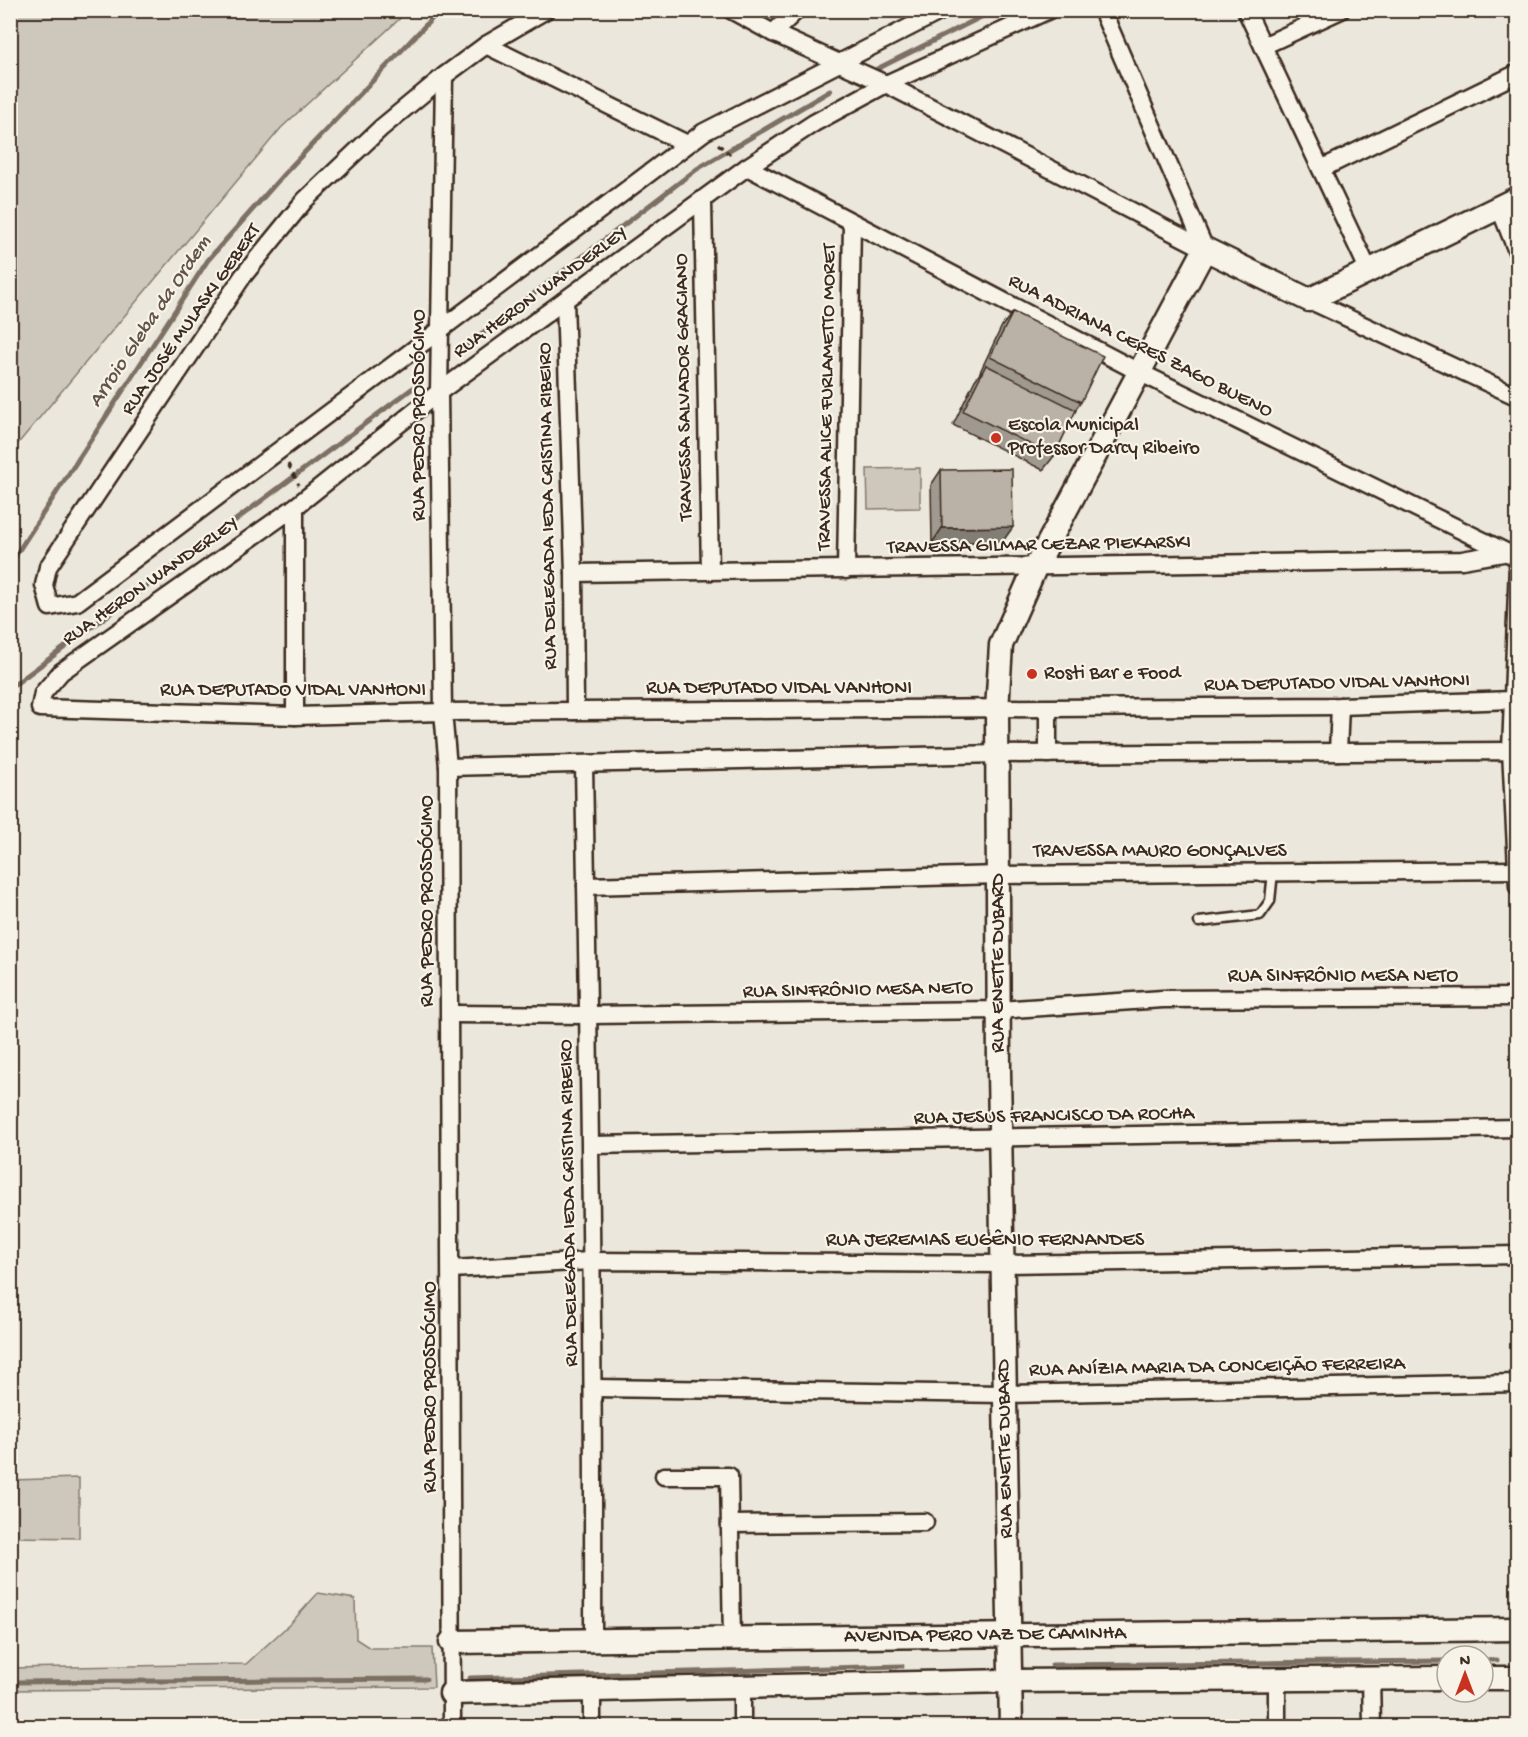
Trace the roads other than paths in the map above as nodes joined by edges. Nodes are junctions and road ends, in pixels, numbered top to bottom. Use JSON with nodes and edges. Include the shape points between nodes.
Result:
{"nodes":[{"id":1,"x":546,"y":10,"type":"edge"},
{"id":2,"x":731,"y":10,"type":"edge"},
{"id":3,"x":797,"y":10,"type":"edge"},
{"id":4,"x":943,"y":10,"type":"edge"},
{"id":5,"x":1049,"y":10,"type":"edge"},
{"id":6,"x":1102,"y":10,"type":"edge"},
{"id":7,"x":1246,"y":10,"type":"edge"},
{"id":8,"x":1341,"y":10,"type":"edge"},
{"id":9,"x":773,"y":33,"type":"junction"},
{"id":10,"x":486,"y":45,"type":"junction"},
{"id":11,"x":1263,"y":46,"type":"junction"},
{"id":12,"x":838,"y":63,"type":"junction"},
{"id":13,"x":1518,"y":73,"type":"edge"},
{"id":14,"x":444,"y":76,"type":"junction"},
{"id":15,"x":886,"y":84,"type":"junction"},
{"id":16,"x":687,"y":144,"type":"junction"},
{"id":17,"x":742,"y":164,"type":"junction"},
{"id":18,"x":1321,"y":169,"type":"junction"},
{"id":19,"x":703,"y":202,"type":"junction"},
{"id":20,"x":1508,"y":202,"type":"edge"},
{"id":21,"x":852,"y":224,"type":"junction"},
{"id":22,"x":1205,"y":249,"type":"junction"},
{"id":23,"x":1518,"y":254,"type":"edge"},
{"id":24,"x":1368,"y":269,"type":"junction"},
{"id":25,"x":565,"y":300,"type":"junction"},
{"id":26,"x":1309,"y":300,"type":"junction"},
{"id":27,"x":441,"y":330,"type":"junction"},
{"id":28,"x":1137,"y":371,"type":"junction"},
{"id":29,"x":439,"y":392,"type":"junction"},
{"id":30,"x":1518,"y":397,"type":"edge"},
{"id":31,"x":298,"y":499,"type":"junction"},
{"id":32,"x":1510,"y":555,"type":"edge"},
{"id":33,"x":1518,"y":564,"type":"edge"},
{"id":34,"x":1035,"y":568,"type":"junction"},
{"id":35,"x":846,"y":570,"type":"junction"},
{"id":36,"x":710,"y":571,"type":"junction"},
{"id":37,"x":574,"y":573,"type":"junction"},
{"id":38,"x":50,"y":607,"type":"joint"},
{"id":39,"x":1515,"y":701,"type":"edge"},
{"id":40,"x":1340,"y":706,"type":"junction"},
{"id":41,"x":40,"y":708,"type":"joint"},
{"id":42,"x":1048,"y":709,"type":"junction"},
{"id":43,"x":997,"y":710,"type":"junction"},
{"id":44,"x":575,"y":711,"type":"junction"},
{"id":45,"x":442,"y":712,"type":"junction"},
{"id":46,"x":295,"y":716,"type":"junction"},
{"id":47,"x":1338,"y":752,"type":"junction"},
{"id":48,"x":1514,"y":752,"type":"edge"},
{"id":49,"x":998,"y":754,"type":"junction"},
{"id":50,"x":1048,"y":754,"type":"junction"},
{"id":51,"x":584,"y":765,"type":"junction"},
{"id":52,"x":448,"y":767,"type":"junction"},
{"id":53,"x":1517,"y":870,"type":"edge"},
{"id":54,"x":1273,"y":872,"type":"junction"},
{"id":55,"x":1000,"y":875,"type":"junction"},
{"id":56,"x":586,"y":886,"type":"junction"},
{"id":57,"x":1518,"y":887,"type":"edge"},
{"id":58,"x":1198,"y":922,"type":"dead end"},
{"id":59,"x":1518,"y":997,"type":"edge"},
{"id":60,"x":999,"y":1010,"type":"junction"},
{"id":61,"x":450,"y":1014,"type":"junction"},
{"id":62,"x":589,"y":1016,"type":"junction"},
{"id":63,"x":1518,"y":1128,"type":"edge"},
{"id":64,"x":1000,"y":1140,"type":"junction"},
{"id":65,"x":591,"y":1145,"type":"junction"},
{"id":66,"x":1518,"y":1254,"type":"edge"},
{"id":67,"x":590,"y":1262,"type":"junction"},
{"id":68,"x":1002,"y":1264,"type":"junction"},
{"id":69,"x":452,"y":1269,"type":"junction"},
{"id":70,"x":1518,"y":1383,"type":"edge"},
{"id":71,"x":594,"y":1388,"type":"junction"},
{"id":72,"x":1004,"y":1394,"type":"junction"},
{"id":73,"x":664,"y":1476,"type":"dead end"},
{"id":74,"x":925,"y":1522,"type":"dead end"},
{"id":75,"x":730,"y":1524,"type":"junction"},
{"id":76,"x":1518,"y":1629,"type":"edge"},
{"id":77,"x":1011,"y":1634,"type":"junction"},
{"id":78,"x":732,"y":1639,"type":"junction"},
{"id":79,"x":593,"y":1641,"type":"junction"},
{"id":80,"x":451,"y":1642,"type":"junction"},
{"id":81,"x":1371,"y":1677,"type":"junction"},
{"id":82,"x":1276,"y":1678,"type":"junction"},
{"id":83,"x":1435,"y":1678,"type":"edge"},
{"id":84,"x":1495,"y":1678,"type":"edge"},
{"id":85,"x":1518,"y":1678,"type":"edge"},
{"id":86,"x":1010,"y":1681,"type":"junction"},
{"id":87,"x":742,"y":1687,"type":"junction"},
{"id":88,"x":592,"y":1691,"type":"junction"},
{"id":89,"x":451,"y":1693,"type":"junction"},
{"id":90,"x":452,"y":1726,"type":"edge"},
{"id":91,"x":592,"y":1726,"type":"edge"},
{"id":92,"x":742,"y":1726,"type":"edge"},
{"id":93,"x":1011,"y":1726,"type":"edge"},
{"id":94,"x":1276,"y":1726,"type":"edge"},
{"id":95,"x":1372,"y":1726,"type":"edge"}],
"edges":[{"from":1,"to":10,"type":"street","name":"RUA JOSÉ MULASKI GEBERT"},
{"from":2,"to":9,"type":"street"},
{"from":3,"to":9,"type":"street"},
{"from":4,"to":12,"type":"street","name":"RUA HERON WANDERLEY"},
{"from":5,"to":15,"type":"street","name":"RUA HERON WANDERLEY"},
{"from":6,"to":22,"type":"street"},
{"from":7,"to":11,"type":"street"},
{"from":8,"to":11,"type":"street"},
{"from":9,"to":12,"type":"street"},
{"from":10,"to":14,"type":"street","name":"RUA JOSÉ MULASKI GEBERT"},
{"from":10,"to":16,"type":"street"},
{"from":11,"to":18,"type":"street"},
{"from":12,"to":15,"type":"street"},
{"from":12,"to":16,"type":"street","name":"RUA HERON WANDERLEY"},
{"from":13,"to":18,"type":"street"},
{"from":14,"to":27,"type":"street","name":"RUA PEDRO PROSDÓCIMO"},
{"from":14,"to":38,"type":"street","name":"RUA JOSÉ MULASKI GEBERT","via":[[304,200],[243,276],[48,567],[44,585]]},
{"from":15,"to":17,"type":"street","name":"RUA HERON WANDERLEY"},
{"from":15,"to":22,"type":"street"},
{"from":16,"to":27,"type":"street","name":"RUA HERON WANDERLEY"},
{"from":17,"to":19,"type":"street","name":"RUA HERON WANDERLEY"},
{"from":17,"to":21,"type":"street","name":"RUA ADRIANA CERES ZAGO BUENO"},
{"from":18,"to":24,"type":"street"},
{"from":19,"to":25,"type":"street","name":"RUA HERON WANDERLEY"},
{"from":19,"to":36,"type":"street","name":"TRAVESSA SALVADOR GRACIANO"},
{"from":20,"to":23,"type":"street"},
{"from":20,"to":24,"type":"street"},
{"from":21,"to":28,"type":"street","name":"RUA ADRIANA CERES ZAGO BUENO"},
{"from":21,"to":35,"type":"street","name":"TRAVESSA ALICE FURLAMETTO MORET"},
{"from":22,"to":26,"type":"street"},
{"from":22,"to":28,"type":"street","name":"RUA ENETTE DUBARD"},
{"from":24,"to":26,"type":"street"},
{"from":25,"to":29,"type":"street","name":"RUA HERON WANDERLEY"},
{"from":25,"to":37,"type":"street","name":"RUA DELEGADA IEDA CRISTINA RIBEIRO"},
{"from":26,"to":30,"type":"street"},
{"from":27,"to":29,"type":"street","name":"RUA PEDRO PROSDÓCIMO"},
{"from":27,"to":38,"type":"street","name":"RUA HERON WANDERLEY","via":[[77,602]]},
{"from":28,"to":32,"type":"street","name":"RUA ADRIANA CERES ZAGO BUENO"},
{"from":28,"to":34,"type":"street","name":"RUA ENETTE DUBARD"},
{"from":29,"to":31,"type":"street","name":"RUA HERON WANDERLEY"},
{"from":29,"to":45,"type":"street","name":"RUA PEDRO PROSDÓCIMO"},
{"from":31,"to":41,"type":"street","name":"RUA HERON WANDERLEY","via":[[61,672],[43,693]]},
{"from":31,"to":46,"type":"street"},
{"from":32,"to":34,"type":"street","name":"TRAVESSA GILMAR CEZAR PIEKARSKI","via":[[1462,560]]},
{"from":33,"to":39,"type":"street"},
{"from":34,"to":35,"type":"street","name":"TRAVESSA GILMAR CEZAR PIEKARSKI"},
{"from":34,"to":43,"type":"street","name":"RUA ENETTE DUBARD","via":[[1001,645]]},
{"from":35,"to":36,"type":"street","name":"TRAVESSA GILMAR CEZAR PIEKARSKI"},
{"from":36,"to":37,"type":"street","name":"TRAVESSA GILMAR CEZAR PIEKARSKI"},
{"from":37,"to":44,"type":"street","name":"RUA DELEGADA IEDA CRISTINA RIBEIRO"},
{"from":39,"to":40,"type":"street","name":"RUA DEPUTADO VIDAL VANHONI"},
{"from":39,"to":48,"type":"street"},
{"from":40,"to":42,"type":"street","name":"RUA DEPUTADO VIDAL VANHONI"},
{"from":40,"to":47,"type":"street"},
{"from":41,"to":46,"type":"street","name":"RUA DEPUTADO VIDAL VANHONI"},
{"from":42,"to":43,"type":"street","name":"RUA DEPUTADO VIDAL VANHONI"},
{"from":42,"to":50,"type":"street"},
{"from":43,"to":44,"type":"street","name":"RUA DEPUTADO VIDAL VANHONI"},
{"from":43,"to":49,"type":"street","name":"RUA ENETTE DUBARD"},
{"from":44,"to":45,"type":"street","name":"RUA DEPUTADO VIDAL VANHONI"},
{"from":45,"to":46,"type":"street","name":"RUA DEPUTADO VIDAL VANHONI"},
{"from":45,"to":52,"type":"street","name":"RUA PEDRO PROSDÓCIMO"},
{"from":47,"to":48,"type":"street"},
{"from":47,"to":50,"type":"street"},
{"from":48,"to":53,"type":"street"},
{"from":49,"to":50,"type":"street"},
{"from":49,"to":51,"type":"street"},
{"from":49,"to":55,"type":"street","name":"RUA ENETTE DUBARD"},
{"from":51,"to":52,"type":"street"},
{"from":51,"to":56,"type":"street","name":"RUA DELEGADA IEDA CRISTINA RIBEIRO"},
{"from":52,"to":61,"type":"street","name":"RUA PEDRO PROSDÓCIMO"},
{"from":53,"to":54,"type":"street","name":"TRAVESSA MAURO GONÇALVES"},
{"from":53,"to":57,"type":"street"},
{"from":54,"to":55,"type":"street","name":"TRAVESSA MAURO GONÇALVES"},
{"from":54,"to":58,"type":"lane","via":[[1270,901],[1260,915]]},
{"from":55,"to":56,"type":"street","name":"TRAVESSA MAURO GONÇALVES"},
{"from":55,"to":60,"type":"street","name":"RUA ENETTE DUBARD"},
{"from":56,"to":62,"type":"street","name":"RUA DELEGADA IEDA CRISTINA RIBEIRO"},
{"from":59,"to":60,"type":"street","name":"RUA SINFRÔNIO MESA NETO","via":[[1163,999]]},
{"from":60,"to":62,"type":"street","name":"RUA SINFRÔNIO MESA NETO"},
{"from":60,"to":64,"type":"street","name":"RUA ENETTE DUBARD"},
{"from":61,"to":62,"type":"street","name":"RUA SINFRÔNIO MESA NETO"},
{"from":61,"to":69,"type":"street","name":"RUA PEDRO PROSDÓCIMO"},
{"from":62,"to":65,"type":"street","name":"RUA DELEGADA IEDA CRISTINA RIBEIRO"},
{"from":63,"to":64,"type":"street","name":"RUA JESUS FRANCISCO DA ROCHA"},
{"from":64,"to":65,"type":"street","name":"RUA JESUS FRANCISCO DA ROCHA"},
{"from":64,"to":68,"type":"street","name":"RUA ENETTE DUBARD"},
{"from":65,"to":67,"type":"street","name":"RUA DELEGADA IEDA CRISTINA RIBEIRO"},
{"from":66,"to":68,"type":"street","name":"RUA JEREMIAS EUGÊNIO FERNANDES"},
{"from":67,"to":68,"type":"street","name":"RUA JEREMIAS EUGÊNIO FERNANDES"},
{"from":67,"to":69,"type":"street","name":"RUA JEREMIAS EUGÊNIO FERNANDES"},
{"from":67,"to":71,"type":"street","name":"RUA DELEGADA IEDA CRISTINA RIBEIRO"},
{"from":68,"to":72,"type":"street","name":"RUA ENETTE DUBARD"},
{"from":69,"to":80,"type":"street","name":"RUA PEDRO PROSDÓCIMO"},
{"from":70,"to":72,"type":"street","name":"RUA ANÍZIA MARIA DA CONCEIÇÃO FERREIRA"},
{"from":71,"to":72,"type":"street","name":"RUA ANÍZIA MARIA DA CONCEIÇÃO FERREIRA"},
{"from":71,"to":79,"type":"street","name":"RUA DELEGADA IEDA CRISTINA RIBEIRO"},
{"from":72,"to":77,"type":"street","name":"RUA ENETTE DUBARD"},
{"from":73,"to":75,"type":"street","via":[[729,1476]]},
{"from":74,"to":75,"type":"street"},
{"from":75,"to":78,"type":"street"},
{"from":76,"to":77,"type":"street","name":"AVENIDA PERO VAZ DE CAMINHA"},
{"from":77,"to":78,"type":"street","name":"AVENIDA PERO VAZ DE CAMINHA"},
{"from":77,"to":86,"type":"street","name":"RUA ENETTE DUBARD"},
{"from":78,"to":79,"type":"street","name":"AVENIDA PERO VAZ DE CAMINHA"},
{"from":79,"to":80,"type":"street","name":"AVENIDA PERO VAZ DE CAMINHA"},
{"from":80,"to":89,"type":"street","name":"RUA PEDRO PROSDÓCIMO"},
{"from":81,"to":82,"type":"street"},
{"from":81,"to":83,"type":"street"},
{"from":81,"to":95,"type":"street"},
{"from":82,"to":86,"type":"street"},
{"from":82,"to":94,"type":"street"},
{"from":84,"to":85,"type":"street"},
{"from":86,"to":87,"type":"street"},
{"from":86,"to":93,"type":"street","name":"RUA ENETTE DUBARD"},
{"from":87,"to":88,"type":"street"},
{"from":87,"to":92,"type":"street"},
{"from":88,"to":89,"type":"street"},
{"from":88,"to":91,"type":"street"},
{"from":89,"to":90,"type":"street","name":"RUA PEDRO PROSDÓCIMO"}]}
